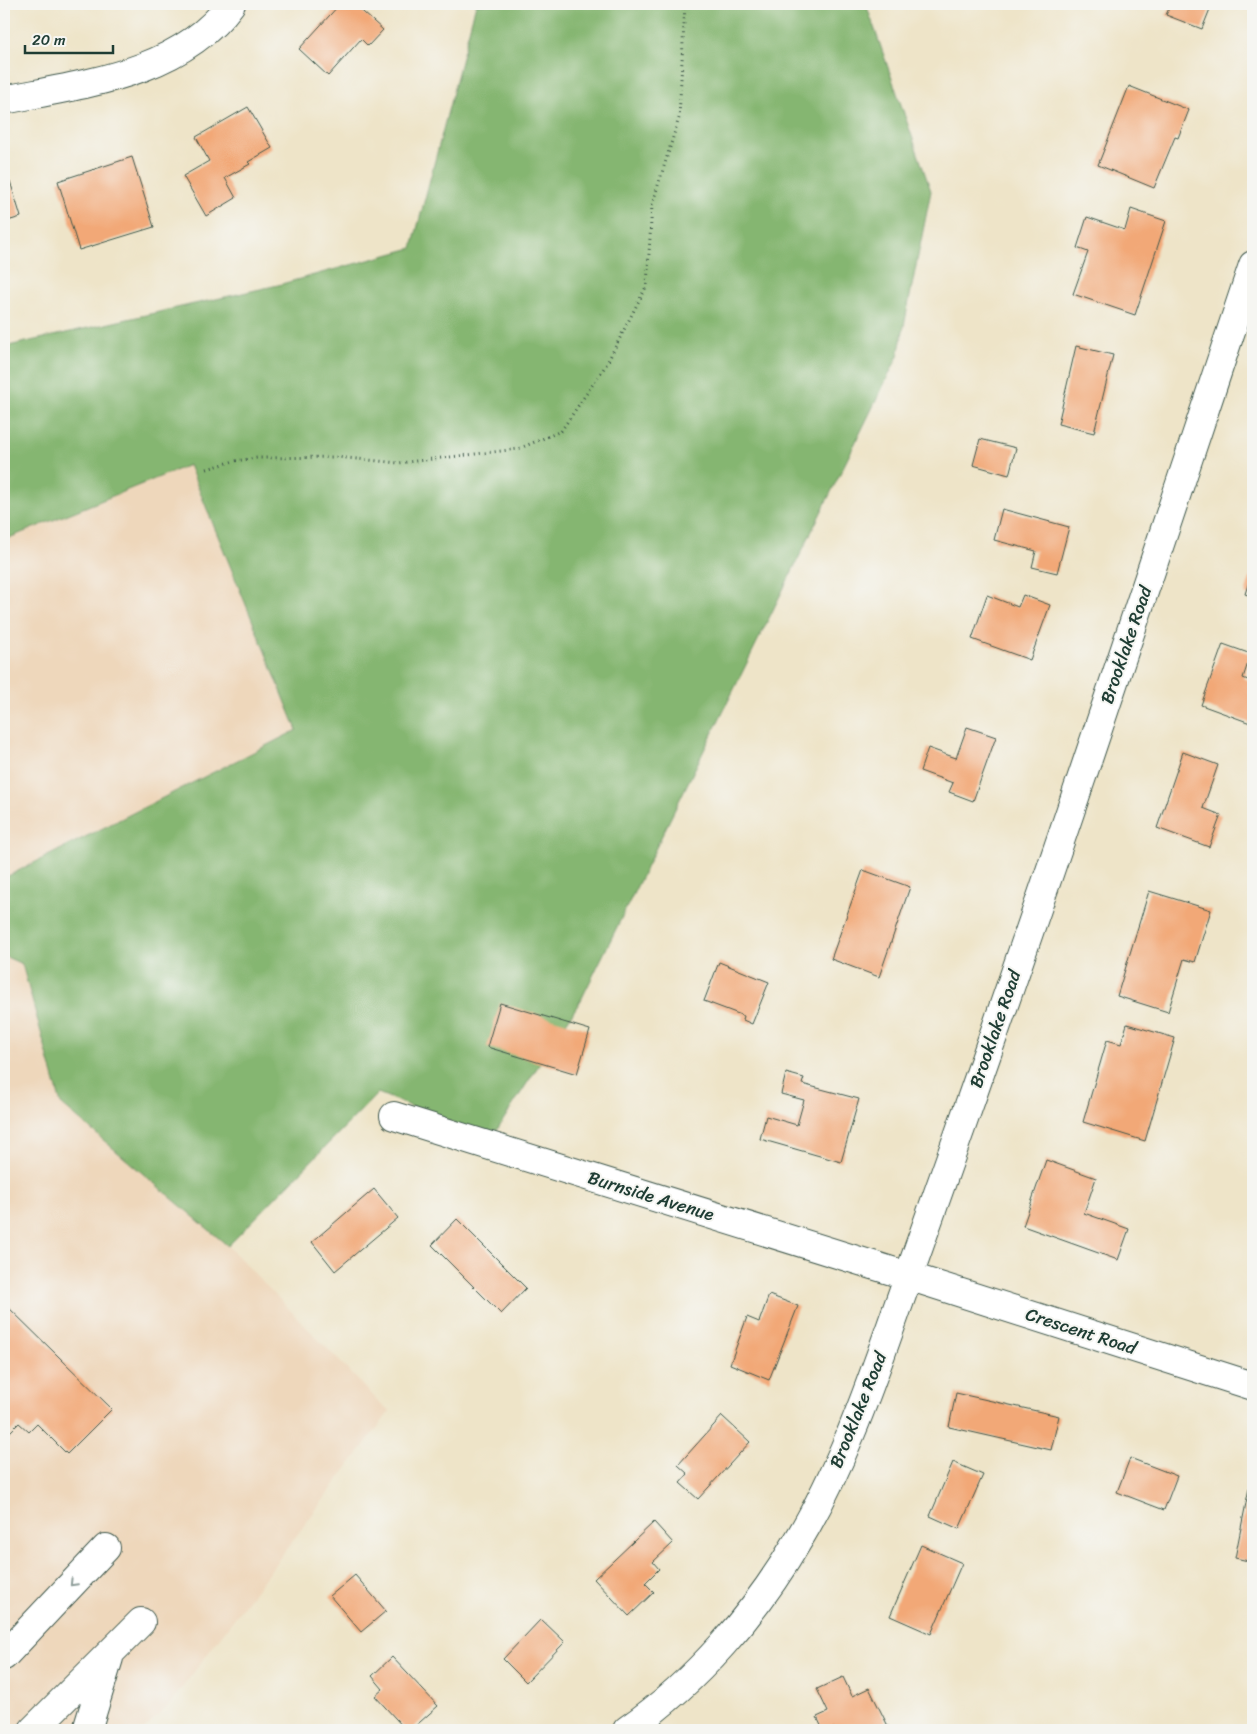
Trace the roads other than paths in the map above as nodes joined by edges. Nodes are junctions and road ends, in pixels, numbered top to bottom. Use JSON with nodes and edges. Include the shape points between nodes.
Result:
{"nodes":[{"id":1,"x":231,"y":4,"type":"edge"},
{"id":2,"x":4,"y":100,"type":"edge"},
{"id":3,"x":1253,"y":265,"type":"edge"},
{"id":4,"x":394,"y":1116,"type":"dead end"},
{"id":5,"x":908,"y":1276,"type":"junction"},
{"id":6,"x":1253,"y":1386,"type":"edge"},
{"id":7,"x":106,"y":1548,"type":"dead end"},
{"id":8,"x":141,"y":1622,"type":"dead end"},
{"id":9,"x":110,"y":1654,"type":"junction"},
{"id":10,"x":4,"y":1656,"type":"edge"},
{"id":11,"x":49,"y":1725,"type":"edge"},
{"id":12,"x":86,"y":1730,"type":"edge"},
{"id":13,"x":627,"y":1730,"type":"edge"}],
"edges":[{"from":1,"to":2,"type":"street","via":[[202,34],[169,56],[132,71]]},
{"from":3,"to":5,"type":"street","name":"Brooklake Road","via":[[991,1043]]},
{"from":4,"to":5,"type":"street","name":"Burnside Avenue"},
{"from":5,"to":6,"type":"street","name":"Crescent Road"},
{"from":5,"to":13,"type":"street","name":"Brooklake Road","via":[[840,1459],[800,1539],[773,1581],[727,1639],[670,1697]]},
{"from":7,"to":10,"type":"street","one_way":true},
{"from":8,"to":9,"type":"street"},
{"from":9,"to":11,"type":"street"},
{"from":9,"to":12,"type":"street"}]}
